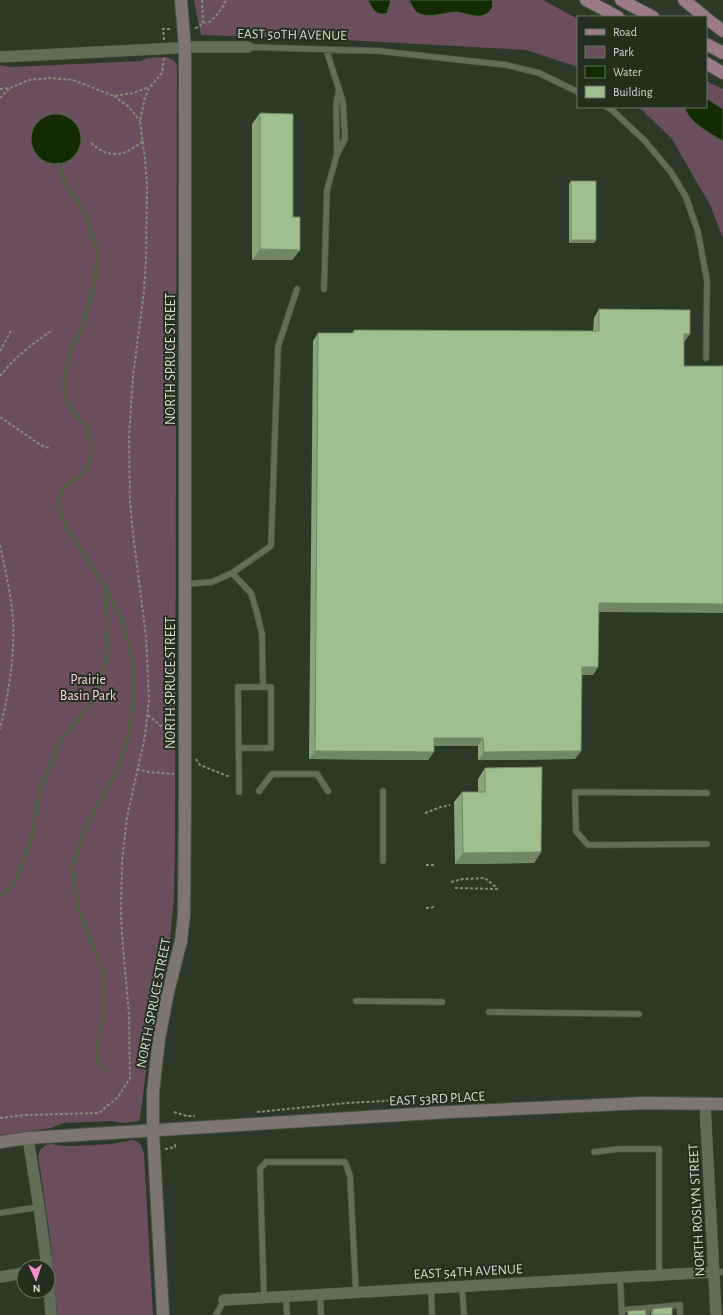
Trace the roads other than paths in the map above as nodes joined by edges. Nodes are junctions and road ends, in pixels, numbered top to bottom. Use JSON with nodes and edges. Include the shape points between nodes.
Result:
{"nodes":[{"id":1,"x":181,"y":0,"type":"edge"},
{"id":2,"x":586,"y":0,"type":"edge"},
{"id":3,"x":621,"y":0,"type":"edge"},
{"id":4,"x":684,"y":0,"type":"edge"},
{"id":5,"x":616,"y":16,"type":"edge"},
{"id":6,"x":651,"y":16,"type":"edge"},
{"id":7,"x":705,"y":16,"type":"edge"},
{"id":8,"x":707,"y":18,"type":"edge"},
{"id":9,"x":723,"y":31,"type":"edge"},
{"id":10,"x":707,"y":45,"type":"edge"},
{"id":11,"x":248,"y":47,"type":"joint"},
{"id":12,"x":185,"y":48,"type":"junction"},
{"id":13,"x":326,"y":49,"type":"junction"},
{"id":14,"x":723,"y":53,"type":"edge"},
{"id":15,"x":0,"y":57,"type":"edge"},
{"id":16,"x":707,"y":64,"type":"edge"},
{"id":17,"x":723,"y":73,"type":"edge"},
{"id":18,"x":577,"y":92,"type":"edge"},
{"id":19,"x":609,"y":108,"type":"edge"},
{"id":20,"x":297,"y":289,"type":"dead end"},
{"id":21,"x":324,"y":289,"type":"dead end"},
{"id":22,"x":706,"y":358,"type":"dead end"},
{"id":23,"x":232,"y":573,"type":"junction"},
{"id":24,"x":185,"y":584,"type":"junction"},
{"id":25,"x":263,"y":687,"type":"junction"},
{"id":26,"x":239,"y":748,"type":"junction"},
{"id":27,"x":328,"y":791,"type":"dead end"},
{"id":28,"x":383,"y":791,"type":"dead end"},
{"id":29,"x":239,"y":792,"type":"dead end"},
{"id":30,"x":259,"y":792,"type":"dead end"},
{"id":31,"x":707,"y":793,"type":"dead end"},
{"id":32,"x":707,"y":844,"type":"dead end"},
{"id":33,"x":383,"y":861,"type":"dead end"},
{"id":34,"x":356,"y":1002,"type":"dead end"},
{"id":35,"x":442,"y":1002,"type":"dead end"},
{"id":36,"x":489,"y":1012,"type":"dead end"},
{"id":37,"x":639,"y":1014,"type":"dead end"},
{"id":38,"x":705,"y":1104,"type":"junction"},
{"id":39,"x":723,"y":1104,"type":"edge"},
{"id":40,"x":153,"y":1131,"type":"junction"},
{"id":41,"x":28,"y":1138,"type":"junction"},
{"id":42,"x":0,"y":1142,"type":"edge"},
{"id":43,"x":594,"y":1152,"type":"dead end"},
{"id":44,"x":40,"y":1207,"type":"junction"},
{"id":45,"x":0,"y":1213,"type":"edge"},
{"id":46,"x":46,"y":1259,"type":"edge"},
{"id":47,"x":719,"y":1272,"type":"edge"},
{"id":48,"x":16,"y":1274,"type":"edge"},
{"id":49,"x":659,"y":1275,"type":"junction"},
{"id":50,"x":0,"y":1277,"type":"edge"},
{"id":51,"x":620,"y":1277,"type":"junction"},
{"id":52,"x":462,"y":1286,"type":"junction"},
{"id":53,"x":431,"y":1288,"type":"junction"},
{"id":54,"x":356,"y":1293,"type":"junction"},
{"id":55,"x":320,"y":1295,"type":"junction"},
{"id":56,"x":286,"y":1297,"type":"junction"},
{"id":57,"x":264,"y":1298,"type":"junction"},
{"id":58,"x":50,"y":1299,"type":"edge"},
{"id":59,"x":224,"y":1300,"type":"joint"},
{"id":60,"x":647,"y":1308,"type":"junction"},
{"id":61,"x":622,"y":1312,"type":"edge"},
{"id":62,"x":51,"y":1315,"type":"edge"},
{"id":63,"x":163,"y":1315,"type":"edge"},
{"id":64,"x":216,"y":1315,"type":"edge"},
{"id":65,"x":287,"y":1315,"type":"edge"},
{"id":66,"x":321,"y":1315,"type":"edge"},
{"id":67,"x":432,"y":1315,"type":"edge"},
{"id":68,"x":464,"y":1315,"type":"edge"},
{"id":69,"x":647,"y":1315,"type":"edge"},
{"id":70,"x":680,"y":1315,"type":"edge"},
{"id":71,"x":716,"y":1315,"type":"edge"}],
"edges":[{"from":1,"to":12,"type":"street","name":"NORTH SPRUCE STREET"},
{"from":2,"to":5,"type":"main road"},
{"from":3,"to":6,"type":"main road"},
{"from":4,"to":7,"type":"main road"},
{"from":8,"to":9,"type":"main road"},
{"from":10,"to":14,"type":"main road"},
{"from":11,"to":12,"type":"street","name":"EAST 50TH AVENUE"},
{"from":11,"to":13,"type":"lane","name":"EAST 50TH AVENUE"},
{"from":12,"to":15,"type":"street","name":"EAST 50TH AVENUE"},
{"from":12,"to":24,"type":"street","name":"NORTH SPRUCE STREET"},
{"from":13,"to":18,"type":"lane","name":"EAST 50TH AVENUE","via":[[379,51],[507,65],[539,74]]},
{"from":13,"to":21,"type":"lane","via":[[343,102],[345,139],[327,190]]},
{"from":16,"to":17,"type":"main road"},
{"from":19,"to":22,"type":"lane","via":[[644,140],[671,172],[686,197],[698,232],[707,281]]},
{"from":20,"to":23,"type":"lane","via":[[278,347],[271,546]]},
{"from":23,"to":24,"type":"lane","via":[[212,582]]},
{"from":23,"to":25,"type":"lane","via":[[251,593],[257,613],[262,634]]},
{"from":24,"to":40,"type":"street","name":"NORTH SPRUCE STREET","via":[[184,915],[159,1039],[153,1092]]},
{"from":25,"to":26,"type":"lane","via":[[238,687]]},
{"from":25,"to":26,"type":"lane","via":[[271,687],[271,748]]},
{"from":26,"to":29,"type":"lane"},
{"from":27,"to":30,"type":"lane","via":[[317,774],[272,774]]},
{"from":28,"to":33,"type":"lane"},
{"from":31,"to":32,"type":"lane","via":[[575,792],[576,831],[588,845]]},
{"from":34,"to":35,"type":"lane"},
{"from":36,"to":37,"type":"lane"},
{"from":38,"to":39,"type":"street","name":"EAST 53RD PLACE"},
{"from":38,"to":40,"type":"street","name":"EAST 53RD PLACE","via":[[645,1103],[456,1112]]},
{"from":38,"to":47,"type":"street","name":"NORTH ROSLYN STREET"},
{"from":40,"to":41,"type":"street","name":"EAST 53RD PLACE"},
{"from":40,"to":63,"type":"street","name":"NORTH SPRUCE STREET"},
{"from":41,"to":42,"type":"street","name":"EAST 53RD PLACE"},
{"from":41,"to":44,"type":"street"},
{"from":43,"to":49,"type":"lane","via":[[659,1149]]},
{"from":44,"to":45,"type":"lane"},
{"from":44,"to":46,"type":"street"},
{"from":47,"to":49,"type":"street","name":"EAST 54TH AVENUE"},
{"from":47,"to":71,"type":"street","name":"NORTH ROSLYN STREET"},
{"from":48,"to":50,"type":"street"},
{"from":49,"to":51,"type":"street","name":"EAST 54TH AVENUE"},
{"from":51,"to":52,"type":"street","name":"EAST 54TH AVENUE"},
{"from":51,"to":61,"type":"lane"},
{"from":52,"to":53,"type":"street","name":"EAST 54TH AVENUE"},
{"from":52,"to":68,"type":"lane"},
{"from":53,"to":54,"type":"street","name":"EAST 54TH AVENUE"},
{"from":53,"to":67,"type":"lane"},
{"from":54,"to":55,"type":"street","name":"EAST 54TH AVENUE"},
{"from":54,"to":57,"type":"lane","via":[[350,1176],[345,1162],[266,1162],[260,1168]]},
{"from":55,"to":56,"type":"street","name":"EAST 54TH AVENUE"},
{"from":55,"to":66,"type":"lane"},
{"from":56,"to":57,"type":"street","name":"EAST 54TH AVENUE"},
{"from":56,"to":65,"type":"lane"},
{"from":57,"to":59,"type":"street","name":"EAST 54TH AVENUE"},
{"from":58,"to":62,"type":"street"},
{"from":59,"to":64,"type":"lane"},
{"from":60,"to":61,"type":"lane"},
{"from":60,"to":69,"type":"lane"},
{"from":60,"to":70,"type":"lane","via":[[680,1305]]}]}
